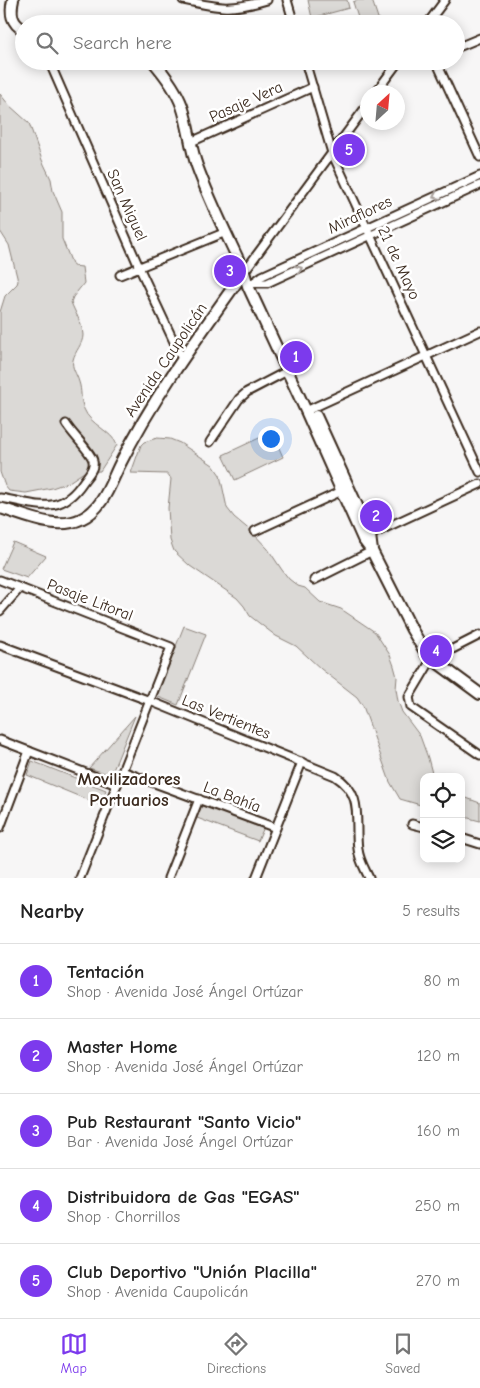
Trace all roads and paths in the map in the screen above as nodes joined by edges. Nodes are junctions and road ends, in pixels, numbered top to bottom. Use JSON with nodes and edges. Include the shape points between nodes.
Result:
{"nodes":[{"id":1,"x":13,"y":0,"type":"edge"},
{"id":2,"x":183,"y":0,"type":"edge"},
{"id":3,"x":267,"y":0,"type":"edge"},
{"id":4,"x":287,"y":0,"type":"edge"},
{"id":5,"x":445,"y":0,"type":"edge"},
{"id":6,"x":291,"y":15,"type":"edge"},
{"id":7,"x":434,"y":15,"type":"edge"},
{"id":8,"x":15,"y":22,"type":"edge"},
{"id":9,"x":480,"y":38,"type":"edge"},
{"id":10,"x":465,"y":44,"type":"edge"},
{"id":11,"x":53,"y":70,"type":"edge"},
{"id":12,"x":160,"y":70,"type":"edge"},
{"id":13,"x":308,"y":70,"type":"edge"},
{"id":14,"x":392,"y":70,"type":"edge"},
{"id":15,"x":440,"y":70,"type":"edge"},
{"id":16,"x":381,"y":85,"type":"edge"},
{"id":17,"x":313,"y":87,"type":"junction"},
{"id":18,"x":360,"y":115,"type":"edge"},
{"id":19,"x":191,"y":142,"type":"junction"},
{"id":20,"x":332,"y":153,"type":"junction"},
{"id":21,"x":480,"y":157,"type":"edge"},
{"id":22,"x":480,"y":176,"type":"edge"},
{"id":23,"x":480,"y":185,"type":"edge"},
{"id":24,"x":366,"y":227,"type":"junction"},
{"id":25,"x":226,"y":232,"type":"junction"},
{"id":26,"x":371,"y":236,"type":"junction"},
{"id":27,"x":139,"y":267,"type":"junction"},
{"id":28,"x":244,"y":272,"type":"junction"},
{"id":29,"x":120,"y":275,"type":"dead end"},
{"id":30,"x":251,"y":284,"type":"junction"},
{"id":31,"x":480,"y":331,"type":"edge"},
{"id":32,"x":427,"y":356,"type":"junction"},
{"id":33,"x":182,"y":359,"type":"junction"},
{"id":34,"x":290,"y":370,"type":"junction"},
{"id":35,"x":309,"y":410,"type":"junction"},
{"id":36,"x":66,"y":424,"type":"dead end"},
{"id":37,"x":210,"y":442,"type":"dead end"},
{"id":38,"x":480,"y":472,"type":"edge"},
{"id":39,"x":480,"y":484,"type":"edge"},
{"id":40,"x":345,"y":489,"type":"junction"},
{"id":41,"x":0,"y":498,"type":"edge"},
{"id":42,"x":0,"y":508,"type":"edge"},
{"id":43,"x":255,"y":530,"type":"dead end"},
{"id":44,"x":370,"y":535,"type":"junction"},
{"id":45,"x":372,"y":550,"type":"junction"},
{"id":46,"x":0,"y":580,"type":"edge"},
{"id":47,"x":314,"y":580,"type":"dead end"},
{"id":48,"x":20,"y":588,"type":"junction"},
{"id":49,"x":0,"y":612,"type":"edge"},
{"id":50,"x":480,"y":635,"type":"edge"},
{"id":51,"x":0,"y":645,"type":"edge"},
{"id":52,"x":431,"y":660,"type":"junction"},
{"id":53,"x":480,"y":694,"type":"edge"},
{"id":54,"x":150,"y":701,"type":"junction"},
{"id":55,"x":0,"y":740,"type":"edge"},
{"id":56,"x":29,"y":751,"type":"junction"},
{"id":57,"x":480,"y":755,"type":"edge"},
{"id":58,"x":302,"y":762,"type":"junction"},
{"id":59,"x":122,"y":771,"type":"junction"},
{"id":60,"x":117,"y":784,"type":"junction"},
{"id":61,"x":199,"y":799,"type":"junction"},
{"id":62,"x":412,"y":824,"type":"dead end"},
{"id":63,"x":420,"y":826,"type":"edge"},
{"id":64,"x":0,"y":828,"type":"edge"},
{"id":65,"x":276,"y":828,"type":"junction"},
{"id":66,"x":465,"y":839,"type":"edge"},
{"id":67,"x":480,"y":844,"type":"edge"},
{"id":68,"x":367,"y":877,"type":"edge"},
{"id":69,"x":80,"y":878,"type":"edge"},
{"id":70,"x":168,"y":878,"type":"edge"},
{"id":71,"x":256,"y":878,"type":"edge"}],
"edges":[{"from":1,"to":8,"type":"main road","via":[[10,11]]},
{"from":2,"to":3,"type":"street","via":[[232,8]]},
{"from":4,"to":6,"type":"street"},
{"from":5,"to":7,"type":"street"},
{"from":9,"to":10,"type":"street"},
{"from":11,"to":27,"type":"street","name":"San Miguel"},
{"from":12,"to":19,"type":"main road","via":[[178,96]]},
{"from":13,"to":17,"type":"street","name":"21 de Mayo"},
{"from":14,"to":16,"type":"street"},
{"from":15,"to":21,"type":"street"},
{"from":17,"to":19,"type":"street","name":"Pasaje Vera"},
{"from":17,"to":20,"type":"street","name":"21 de Mayo"},
{"from":18,"to":20,"type":"street","name":"Avenida Caupolicán"},
{"from":19,"to":25,"type":"main road","via":[[200,173]]},
{"from":20,"to":24,"type":"street","name":"21 de Mayo"},
{"from":20,"to":28,"type":"street","name":"Avenida Caupolicán"},
{"from":22,"to":24,"type":"street","name":"Miraflores","one_way":true},
{"from":23,"to":26,"type":"street","name":"Miraflores"},
{"from":24,"to":26,"type":"street","name":"21 de Mayo"},
{"from":24,"to":30,"type":"street","name":"Miraflores"},
{"from":25,"to":27,"type":"street"},
{"from":25,"to":28,"type":"main road"},
{"from":30,"to":26,"type":"street","name":"Miraflores","one_way":true,"via":[[266,283]]},
{"from":26,"to":32,"type":"street","name":"21 de Mayo"},
{"from":27,"to":29,"type":"street"},
{"from":27,"to":33,"type":"street","name":"San Miguel"},
{"from":28,"to":30,"type":"main road"},
{"from":28,"to":33,"type":"main road","name":"Avenida Caupolicán"},
{"from":30,"to":34,"type":"main road"},
{"from":31,"to":32,"type":"street"},
{"from":32,"to":35,"type":"street"},
{"from":32,"to":38,"type":"street","name":"21 de Mayo"},
{"from":33,"to":42,"type":"main road","name":"Avenida Caupolicán","via":[[136,433],[102,501],[93,512],[69,523],[50,523]]},
{"from":34,"to":35,"type":"main road"},
{"from":34,"to":37,"type":"street","via":[[238,399]]},
{"from":35,"to":40,"type":"main road"},
{"from":36,"to":41,"type":"street","via":[[93,459],[94,466],[76,492],[63,503],[44,507]]},
{"from":39,"to":44,"type":"street"},
{"from":40,"to":43,"type":"street"},
{"from":40,"to":44,"type":"main road"},
{"from":40,"to":45,"type":"main road","via":[[362,539]]},
{"from":44,"to":45,"type":"main road"},
{"from":45,"to":47,"type":"street"},
{"from":45,"to":52,"type":"main road","via":[[412,630]]},
{"from":46,"to":48,"type":"street","name":"Pasaje Litoral"},
{"from":48,"to":49,"type":"street"},
{"from":48,"to":54,"type":"street","name":"Pasaje Litoral","via":[[171,646]]},
{"from":50,"to":52,"type":"street"},
{"from":51,"to":54,"type":"street","name":"Las Vertientes"},
{"from":52,"to":53,"type":"main road"},
{"from":52,"to":57,"type":"street","via":[[410,694],[409,702]]},
{"from":54,"to":58,"type":"street","name":"Las Vertientes"},
{"from":54,"to":59,"type":"street"},
{"from":55,"to":56,"type":"street"},
{"from":56,"to":60,"type":"street"},
{"from":56,"to":64,"type":"street"},
{"from":58,"to":65,"type":"street"},
{"from":58,"to":68,"type":"street","name":"Las Vertientes","via":[[335,776],[352,792],[357,811],[358,852]]},
{"from":59,"to":60,"type":"street"},
{"from":59,"to":61,"type":"street","name":"La Bahía"},
{"from":60,"to":69,"type":"street"},
{"from":61,"to":65,"type":"street","name":"La Bahía"},
{"from":61,"to":70,"type":"street"},
{"from":62,"to":63,"type":"street"},
{"from":65,"to":71,"type":"street"},
{"from":66,"to":67,"type":"street"}]}
